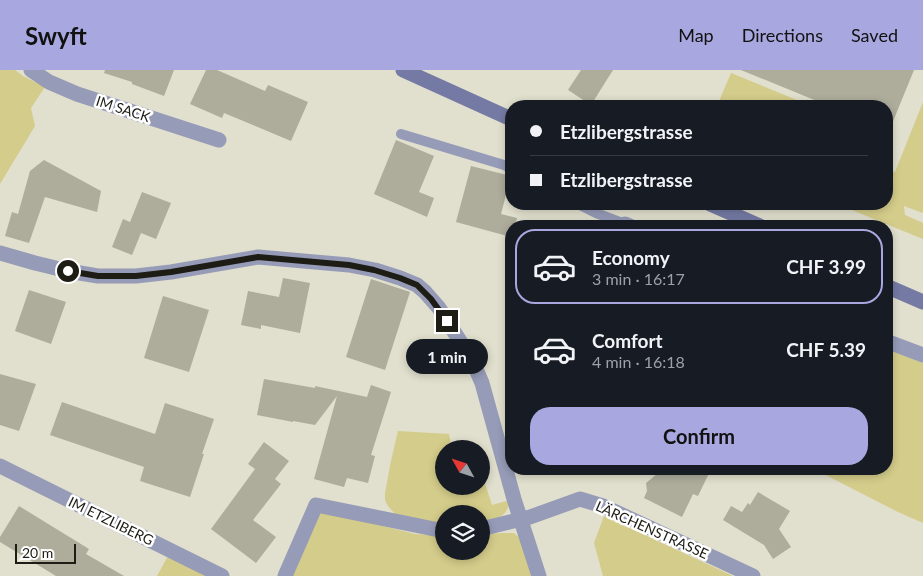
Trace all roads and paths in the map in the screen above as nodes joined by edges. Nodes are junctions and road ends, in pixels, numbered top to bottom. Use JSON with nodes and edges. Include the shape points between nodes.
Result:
{"nodes":[{"id":1,"x":31,"y":70,"type":"edge"},
{"id":2,"x":403,"y":70,"type":"edge"},
{"id":3,"x":505,"y":116,"type":"edge"},
{"id":4,"x":401,"y":134,"type":"dead end"},
{"id":5,"x":219,"y":140,"type":"dead end"},
{"id":6,"x":505,"y":166,"type":"edge"},
{"id":7,"x":590,"y":210,"type":"edge"},
{"id":8,"x":724,"y":210,"type":"edge"},
{"id":9,"x":614,"y":220,"type":"edge"},
{"id":10,"x":746,"y":220,"type":"edge"},
{"id":11,"x":0,"y":253,"type":"edge"},
{"id":12,"x":893,"y":289,"type":"edge"},
{"id":13,"x":919,"y":298,"type":"edge"},
{"id":14,"x":893,"y":344,"type":"edge"},
{"id":15,"x":923,"y":355,"type":"edge"},
{"id":16,"x":505,"y":463,"type":"edge"},
{"id":17,"x":0,"y":466,"type":"edge"},
{"id":18,"x":508,"y":475,"type":"edge"},
{"id":19,"x":521,"y":519,"type":"junction"},
{"id":20,"x":490,"y":527,"type":"edge"},
{"id":21,"x":435,"y":529,"type":"edge"},
{"id":22,"x":222,"y":576,"type":"edge"},
{"id":23,"x":285,"y":576,"type":"edge"},
{"id":24,"x":539,"y":576,"type":"edge"},
{"id":25,"x":753,"y":576,"type":"edge"}],
"edges":[{"from":1,"to":5,"type":"street","name":"IM SACK","via":[[76,94]]},
{"from":2,"to":3,"type":"main road"},
{"from":4,"to":6,"type":"lane"},
{"from":7,"to":9,"type":"lane"},
{"from":8,"to":10,"type":"main road"},
{"from":11,"to":16,"type":"street","via":[[35,264],[98,276],[171,272],[258,257],[349,265],[417,285],[439,308],[472,360],[482,383]]},
{"from":12,"to":13,"type":"main road"},
{"from":14,"to":15,"type":"street"},
{"from":17,"to":22,"type":"street","name":"IM ETZLIBERG"},
{"from":18,"to":19,"type":"street"},
{"from":19,"to":20,"type":"street"},
{"from":19,"to":24,"type":"street"},
{"from":19,"to":25,"type":"street","name":"LÄRCHENSTRASSE","via":[[580,499],[602,506]]},
{"from":21,"to":23,"type":"street","via":[[316,505]]}]}
